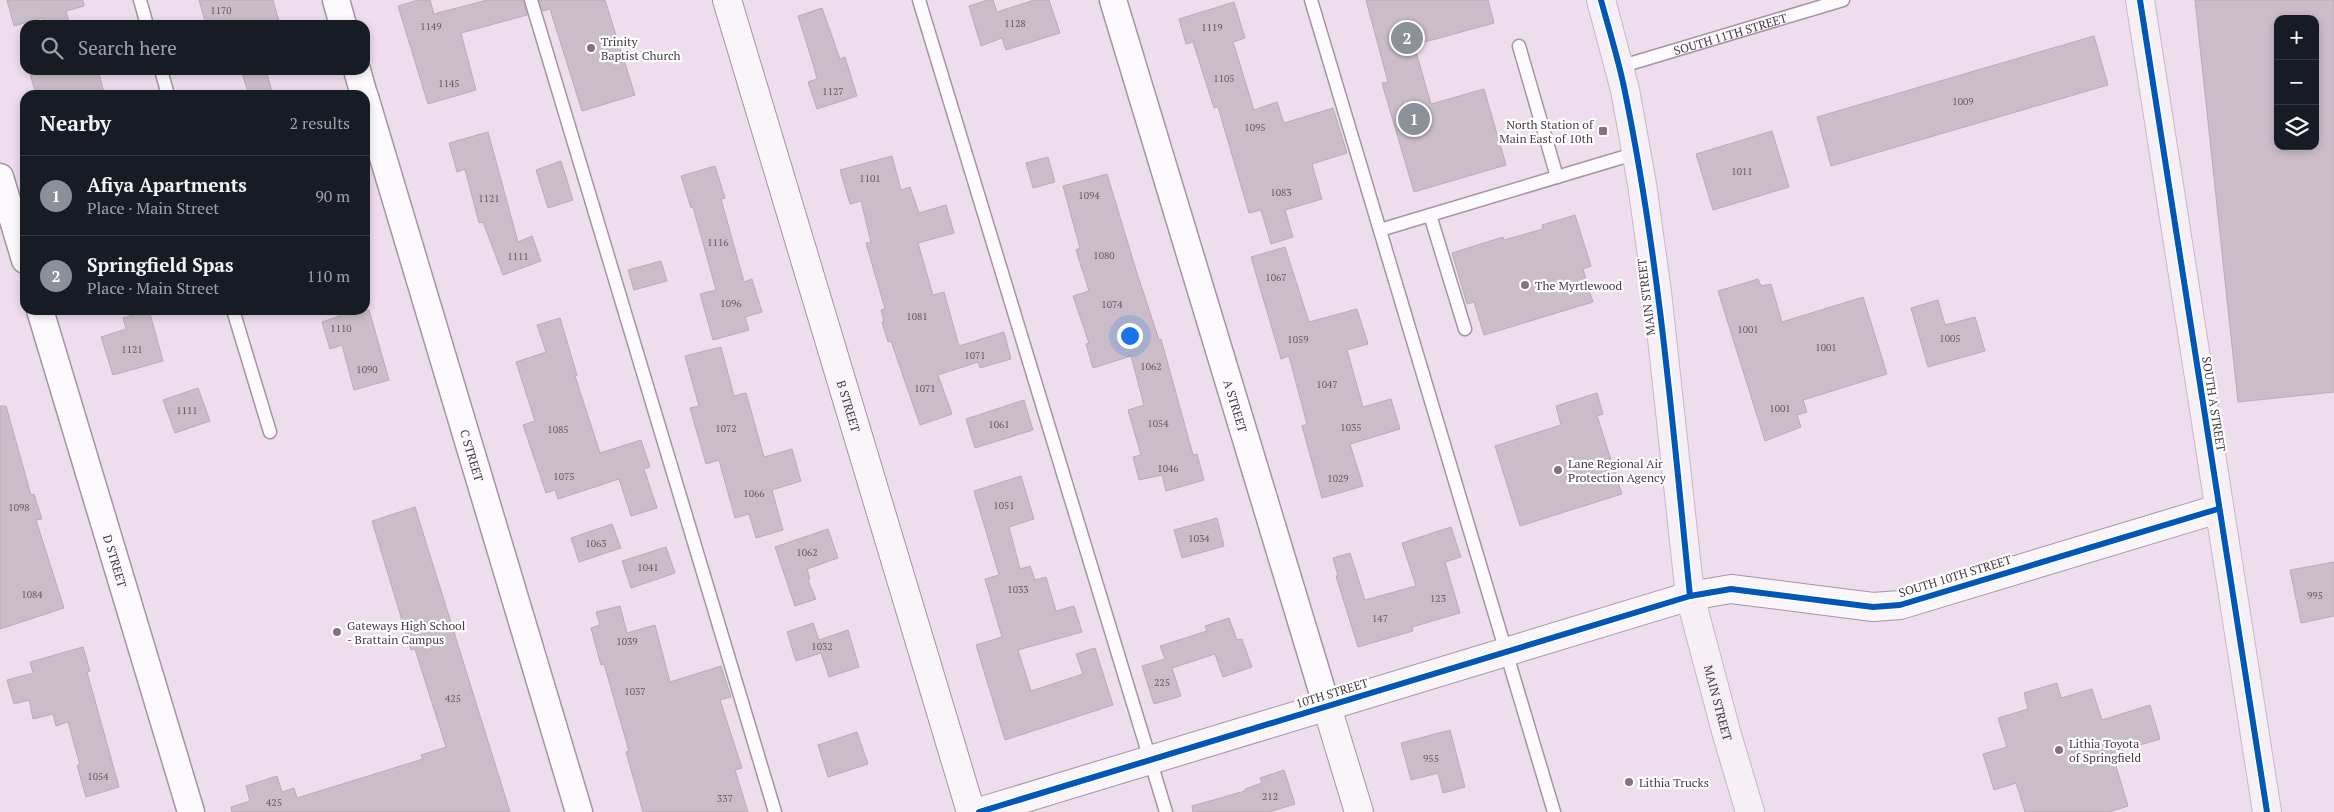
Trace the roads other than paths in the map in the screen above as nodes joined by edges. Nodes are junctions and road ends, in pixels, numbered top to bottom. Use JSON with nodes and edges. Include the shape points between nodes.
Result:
{"nodes":[{"id":1,"x":140,"y":0,"type":"edge"},
{"id":2,"x":336,"y":0,"type":"edge"},
{"id":3,"x":531,"y":0,"type":"edge"},
{"id":4,"x":726,"y":0,"type":"edge"},
{"id":5,"x":919,"y":0,"type":"edge"},
{"id":6,"x":1113,"y":0,"type":"edge"},
{"id":7,"x":1310,"y":0,"type":"edge"},
{"id":8,"x":1601,"y":0,"type":"edge"},
{"id":9,"x":1843,"y":0,"type":"edge"},
{"id":10,"x":2140,"y":0,"type":"edge"},
{"id":11,"x":146,"y":20,"type":"edge"},
{"id":12,"x":342,"y":20,"type":"edge"},
{"id":13,"x":1519,"y":46,"type":"dead end"},
{"id":14,"x":1619,"y":67,"type":"junction"},
{"id":15,"x":162,"y":75,"type":"edge"},
{"id":16,"x":359,"y":75,"type":"edge"},
{"id":17,"x":167,"y":90,"type":"edge"},
{"id":18,"x":363,"y":90,"type":"edge"},
{"id":19,"x":370,"y":113,"type":"edge"},
{"id":20,"x":1636,"y":153,"type":"junction"},
{"id":21,"x":0,"y":177,"type":"edge"},
{"id":22,"x":1557,"y":177,"type":"junction"},
{"id":23,"x":1430,"y":215,"type":"junction"},
{"id":24,"x":1380,"y":230,"type":"junction"},
{"id":25,"x":20,"y":243,"type":"edge"},
{"id":26,"x":42,"y":315,"type":"edge"},
{"id":27,"x":235,"y":315,"type":"edge"},
{"id":28,"x":1465,"y":328,"type":"dead end"},
{"id":29,"x":270,"y":432,"type":"dead end"},
{"id":30,"x":2218,"y":509,"type":"junction"},
{"id":31,"x":1690,"y":596,"type":"junction"},
{"id":32,"x":1506,"y":652,"type":"junction"},
{"id":33,"x":1327,"y":707,"type":"junction"},
{"id":34,"x":1150,"y":760,"type":"junction"},
{"id":35,"x":191,"y":812,"type":"edge"},
{"id":36,"x":579,"y":812,"type":"edge"},
{"id":37,"x":774,"y":812,"type":"edge"},
{"id":38,"x":971,"y":812,"type":"edge"},
{"id":39,"x":979,"y":812,"type":"edge"},
{"id":40,"x":1166,"y":812,"type":"edge"},
{"id":41,"x":1359,"y":812,"type":"edge"},
{"id":42,"x":1554,"y":812,"type":"edge"},
{"id":43,"x":1750,"y":812,"type":"edge"},
{"id":44,"x":2267,"y":812,"type":"edge"}],
"edges":[{"from":1,"to":11,"type":"lane"},
{"from":2,"to":12,"type":"street"},
{"from":3,"to":37,"type":"lane"},
{"from":4,"to":38,"type":"street","name":"B STREET"},
{"from":5,"to":34,"type":"lane"},
{"from":6,"to":33,"type":"street","name":"A STREET"},
{"from":7,"to":24,"type":"lane"},
{"from":8,"to":14,"type":"main road","name":"MAIN STREET"},
{"from":9,"to":14,"type":"lane","name":"SOUTH 11TH STREET"},
{"from":10,"to":30,"type":"main road","name":"SOUTH A STREET"},
{"from":13,"to":22,"type":"lane"},
{"from":14,"to":20,"type":"main road","name":"MAIN STREET"},
{"from":15,"to":17,"type":"lane"},
{"from":16,"to":18,"type":"street","name":"C STREET"},
{"from":19,"to":36,"type":"street","name":"C STREET"},
{"from":20,"to":22,"type":"lane"},
{"from":20,"to":31,"type":"main road","name":"MAIN STREET","via":[[1657,292]]},
{"from":21,"to":25,"type":"street"},
{"from":22,"to":23,"type":"lane"},
{"from":23,"to":24,"type":"lane"},
{"from":23,"to":28,"type":"lane"},
{"from":24,"to":32,"type":"lane"},
{"from":26,"to":35,"type":"street","name":"D STREET"},
{"from":27,"to":29,"type":"lane"},
{"from":30,"to":31,"type":"street","name":"SOUTH 10TH STREET","via":[[1900,605],[1873,607],[1732,589]]},
{"from":30,"to":44,"type":"main road","name":"SOUTH A STREET"},
{"from":31,"to":32,"type":"street","name":"10TH STREET"},
{"from":31,"to":43,"type":"main road","name":"MAIN STREET"},
{"from":32,"to":33,"type":"street","name":"10TH STREET"},
{"from":32,"to":42,"type":"lane"},
{"from":33,"to":34,"type":"street","name":"10TH STREET"},
{"from":33,"to":41,"type":"street","name":"A STREET"},
{"from":34,"to":39,"type":"street","name":"10TH STREET"},
{"from":34,"to":40,"type":"lane"}]}
